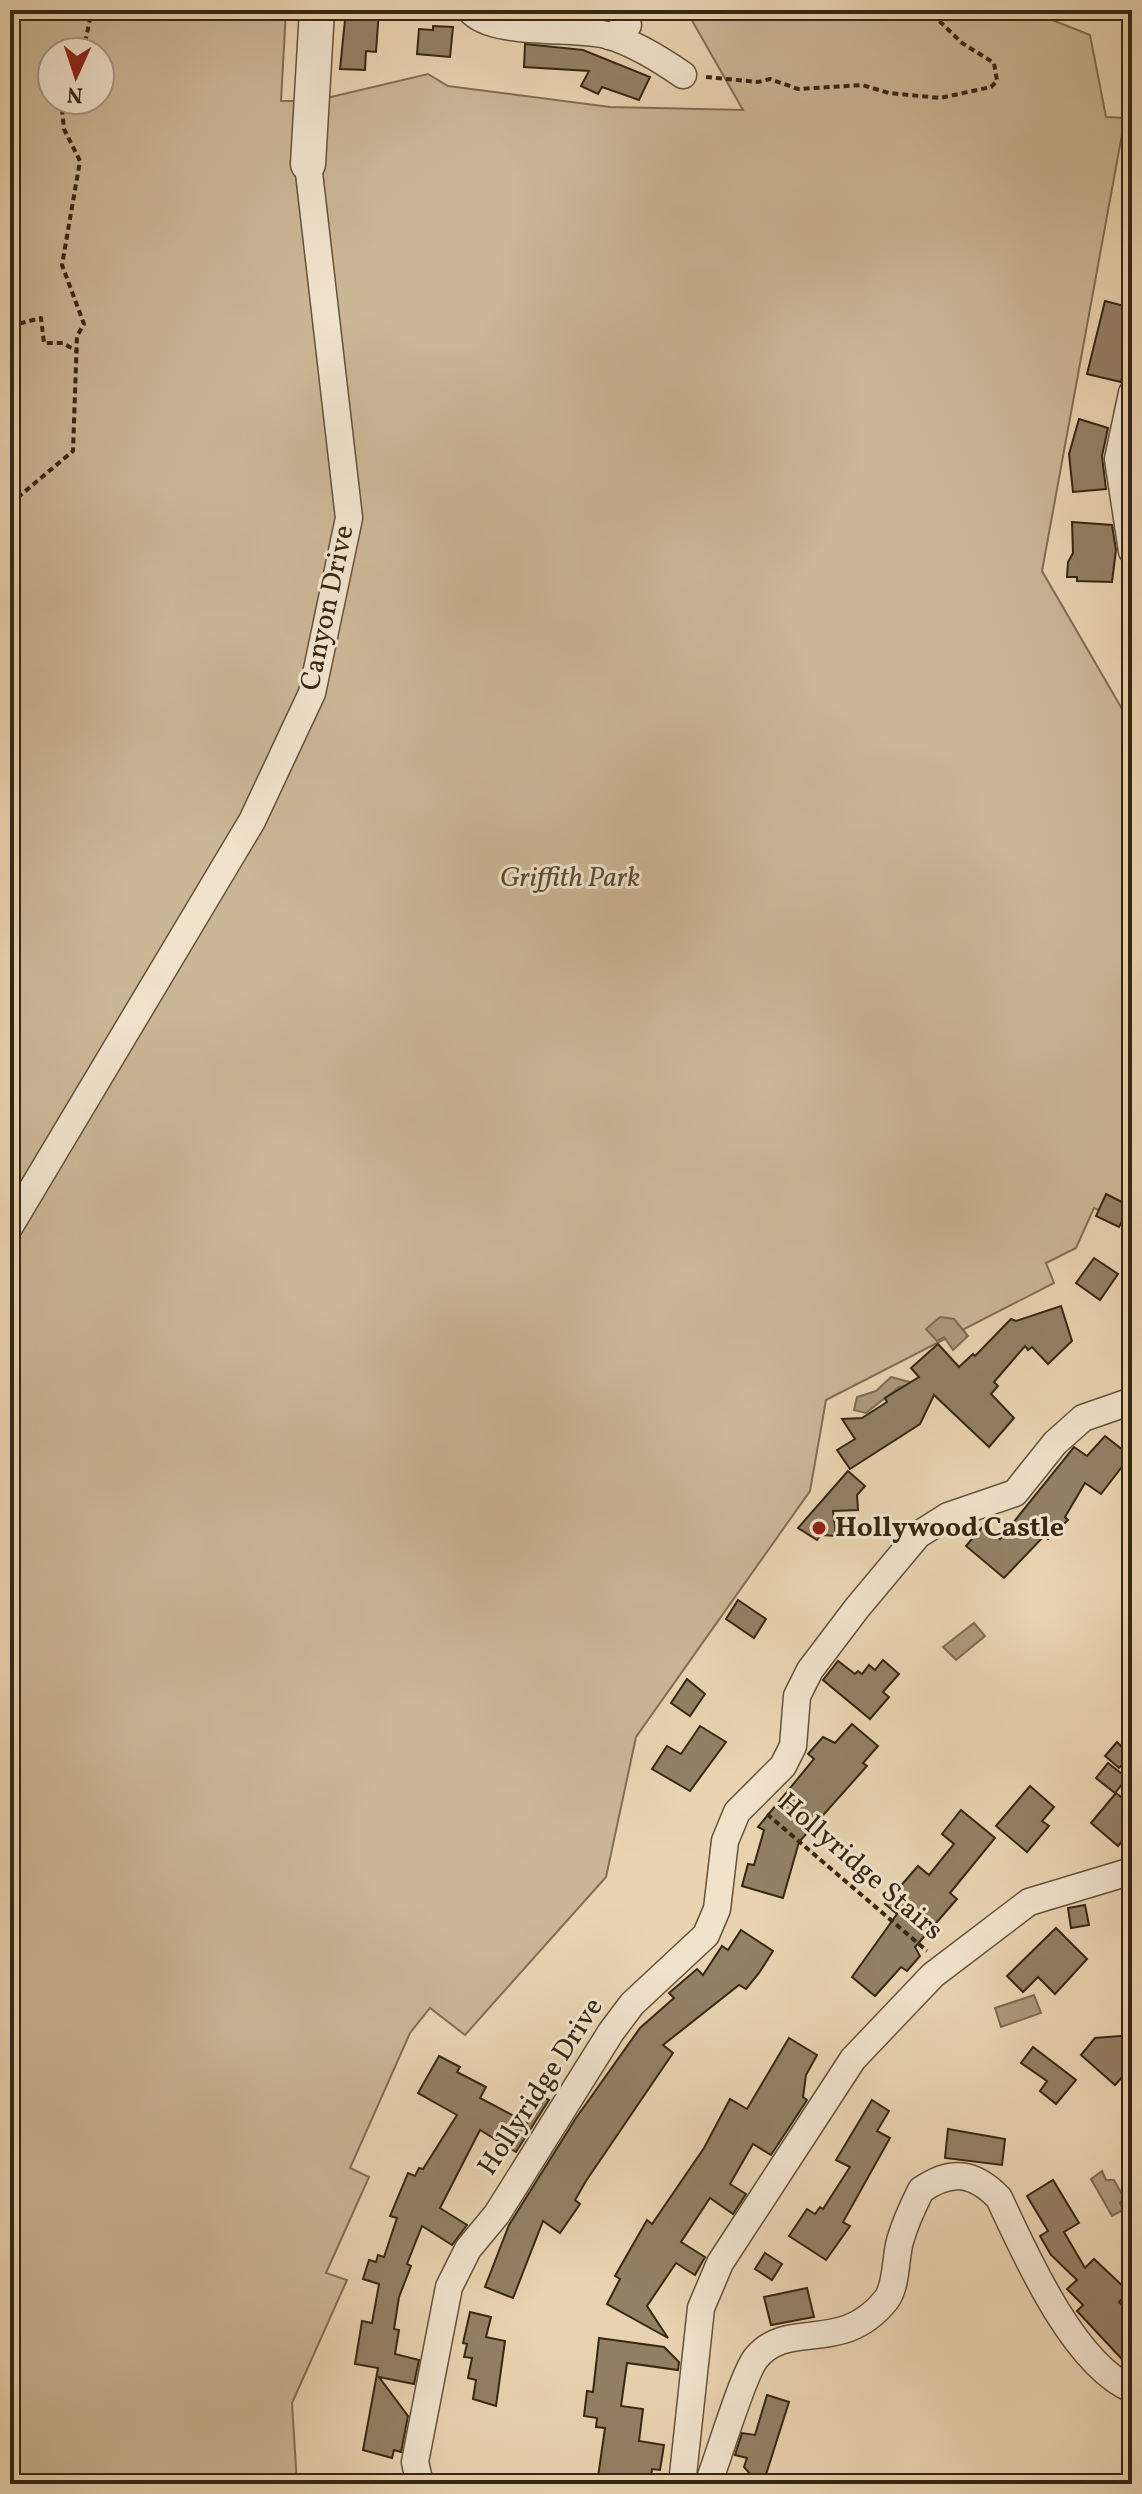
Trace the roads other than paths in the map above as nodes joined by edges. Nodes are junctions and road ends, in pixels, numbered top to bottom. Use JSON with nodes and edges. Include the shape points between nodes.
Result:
{"nodes":[{"id":1,"x":317,"y":10,"type":"edge"},
{"id":2,"x":470,"y":10,"type":"edge"},
{"id":3,"x":618,"y":10,"type":"edge"},
{"id":4,"x":609,"y":36,"type":"junction"},
{"id":5,"x":683,"y":75,"type":"road end"},
{"id":6,"x":308,"y":164,"type":"joint"},
{"id":7,"x":1132,"y":393,"type":"edge"},
{"id":8,"x":1132,"y":551,"type":"edge"},
{"id":9,"x":10,"y":1226,"type":"edge"},
{"id":10,"x":1132,"y":1401,"type":"edge"},
{"id":11,"x":1132,"y":1871,"type":"edge"},
{"id":12,"x":1132,"y":2389,"type":"edge"},
{"id":13,"x":420,"y":2484,"type":"edge"},
{"id":14,"x":682,"y":2484,"type":"edge"},
{"id":15,"x":708,"y":2484,"type":"edge"}],
"edges":[{"from":1,"to":6,"type":"street","name":"Canyon Drive"},
{"from":2,"to":4,"type":"street","via":[[489,22]]},
{"from":3,"to":4,"type":"street","via":[[628,25]]},
{"from":4,"to":5,"type":"street"},
{"from":6,"to":9,"type":"street","name":"Canyon Drive","via":[[349,518],[312,693],[252,821]]},
{"from":7,"to":8,"type":"street","via":[[1118,459]]},
{"from":10,"to":13,"type":"street","name":"Hollyridge Drive","via":[[1083,1418],[1015,1493],[948,1516],[918,1535],[810,1670],[797,1696],[793,1746],[783,1766],[737,1812],[725,1841],[717,1909],[706,1935],[632,2004],[611,2032],[497,2214],[468,2249],[449,2287],[415,2462]]},
{"from":11,"to":14,"type":"street","via":[[1029,1902],[944,1966],[853,2059],[720,2263],[701,2308]]},
{"from":12,"to":15,"type":"street","via":[[1107,2374],[1076,2341],[999,2198],[984,2183],[952,2174],[921,2190],[900,2242],[888,2298],[873,2313],[857,2327],[833,2335],[773,2343],[755,2359]]}]}
